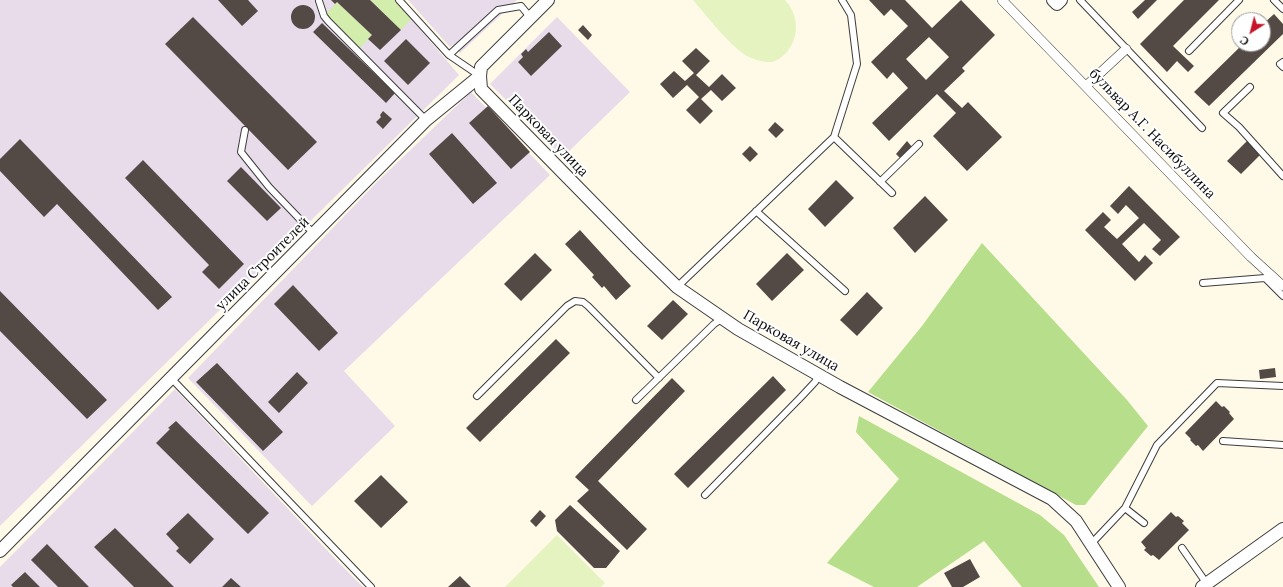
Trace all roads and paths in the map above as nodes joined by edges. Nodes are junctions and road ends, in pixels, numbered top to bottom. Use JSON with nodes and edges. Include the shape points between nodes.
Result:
{"nodes":[{"id":1,"x":399,"y":0,"type":"edge"},
{"id":2,"x":548,"y":0,"type":"edge"},
{"id":3,"x":842,"y":0,"type":"edge"},
{"id":4,"x":1002,"y":0,"type":"edge"},
{"id":5,"x":1053,"y":0,"type":"edge"},
{"id":6,"x":1061,"y":0,"type":"edge"},
{"id":7,"x":1080,"y":0,"type":"edge"},
{"id":8,"x":1239,"y":0,"type":"edge"},
{"id":9,"x":1274,"y":0,"type":"edge"},
{"id":10,"x":318,"y":1,"type":"dead end"},
{"id":11,"x":520,"y":3,"type":"edge"},
{"id":12,"x":1283,"y":9,"type":"edge"},
{"id":13,"x":530,"y":17,"type":"junction"},
{"id":14,"x":1126,"y":49,"type":"junction"},
{"id":15,"x":1189,"y":51,"type":"dead end"},
{"id":16,"x":449,"y":55,"type":"junction"},
{"id":17,"x":1283,"y":62,"type":"edge"},
{"id":18,"x":1283,"y":67,"type":"edge"},
{"id":19,"x":480,"y":76,"type":"junction"},
{"id":20,"x":1086,"y":86,"type":"junction"},
{"id":21,"x":1250,"y":87,"type":"dead end"},
{"id":22,"x":426,"y":120,"type":"junction"},
{"id":23,"x":1202,"y":128,"type":"dead end"},
{"id":24,"x":245,"y":130,"type":"dead end"},
{"id":25,"x":834,"y":137,"type":"junction"},
{"id":26,"x":918,"y":144,"type":"dead end"},
{"id":27,"x":1283,"y":176,"type":"edge"},
{"id":28,"x":880,"y":182,"type":"junction"},
{"id":29,"x":892,"y":193,"type":"dead end"},
{"id":30,"x":756,"y":211,"type":"junction"},
{"id":31,"x":314,"y":234,"type":"junction"},
{"id":32,"x":1203,"y":283,"type":"dead end"},
{"id":33,"x":1283,"y":286,"type":"edge"},
{"id":34,"x":677,"y":287,"type":"junction"},
{"id":35,"x":845,"y":291,"type":"dead end"},
{"id":36,"x":1283,"y":296,"type":"edge"},
{"id":37,"x":723,"y":318,"type":"junction"},
{"id":38,"x":819,"y":375,"type":"junction"},
{"id":39,"x":171,"y":378,"type":"junction"},
{"id":40,"x":659,"y":378,"type":"junction"},
{"id":41,"x":1283,"y":386,"type":"edge"},
{"id":42,"x":477,"y":396,"type":"dead end"},
{"id":43,"x":636,"y":400,"type":"dead end"},
{"id":44,"x":1222,"y":441,"type":"dead end"},
{"id":45,"x":1283,"y":445,"type":"edge"},
{"id":46,"x":705,"y":495,"type":"dead end"},
{"id":47,"x":1125,"y":508,"type":"junction"},
{"id":48,"x":1144,"y":523,"type":"dead end"},
{"id":49,"x":1283,"y":529,"type":"edge"},
{"id":50,"x":1091,"y":544,"type":"junction"},
{"id":51,"x":1182,"y":548,"type":"dead end"},
{"id":52,"x":0,"y":551,"type":"edge"},
{"id":53,"x":1204,"y":585,"type":"edge"},
{"id":54,"x":370,"y":587,"type":"edge"},
{"id":55,"x":1119,"y":587,"type":"edge"}],
"edges":[{"from":1,"to":16,"type":"lane"},
{"from":2,"to":13,"type":"street","name":"улица Строителей"},
{"from":3,"to":25,"type":"lane","via":[[851,15],[857,64]]},
{"from":4,"to":20,"type":"street","name":"бульвар А.Г. Насибуллина"},
{"from":5,"to":6,"type":"street","via":[[1057,4]]},
{"from":7,"to":14,"type":"lane"},
{"from":8,"to":15,"type":"lane"},
{"from":9,"to":12,"type":"lane"},
{"from":10,"to":22,"type":"lane","via":[[324,16]]},
{"from":11,"to":13,"type":"lane"},
{"from":11,"to":16,"type":"lane","via":[[498,10]]},
{"from":13,"to":19,"type":"street","name":"улица Строителей","via":[[481,67]]},
{"from":14,"to":20,"type":"street"},
{"from":14,"to":23,"type":"lane"},
{"from":16,"to":19,"type":"lane"},
{"from":17,"to":18,"type":"lane","via":[[1280,64]]},
{"from":19,"to":22,"type":"street","name":"улица Строителей"},
{"from":19,"to":34,"type":"street","name":"Парковая улица","via":[[481,89]]},
{"from":20,"to":33,"type":"street","name":"бульвар А.Г. Насибуллина","via":[[1251,257]]},
{"from":21,"to":27,"type":"lane","via":[[1222,114],[1239,127]]},
{"from":22,"to":31,"type":"street","name":"улица Строителей"},
{"from":24,"to":31,"type":"lane","via":[[241,152],[269,187]]},
{"from":25,"to":28,"type":"lane"},
{"from":25,"to":30,"type":"lane"},
{"from":26,"to":28,"type":"lane"},
{"from":28,"to":29,"type":"lane"},
{"from":30,"to":34,"type":"lane"},
{"from":30,"to":35,"type":"lane"},
{"from":31,"to":39,"type":"street","name":"улица Строителей"},
{"from":32,"to":36,"type":"lane","via":[[1265,278]]},
{"from":34,"to":37,"type":"street","name":"Парковая улица"},
{"from":37,"to":38,"type":"street","name":"Парковая улица"},
{"from":37,"to":40,"type":"lane"},
{"from":38,"to":46,"type":"lane","via":[[801,397]]},
{"from":38,"to":50,"type":"street","name":"Парковая улица","via":[[1052,499],[1076,521]]},
{"from":39,"to":52,"type":"street","name":"улица Строителей"},
{"from":39,"to":54,"type":"lane"},
{"from":40,"to":42,"type":"lane","via":[[588,306],[575,300],[566,306]]},
{"from":40,"to":43,"type":"lane"},
{"from":41,"to":47,"type":"lane","via":[[1217,383],[1157,445]]},
{"from":44,"to":45,"type":"lane"},
{"from":47,"to":48,"type":"lane"},
{"from":47,"to":50,"type":"lane"},
{"from":49,"to":53,"type":"street"},
{"from":50,"to":55,"type":"street","name":"Парковая улица"},
{"from":51,"to":53,"type":"lane"}]}
